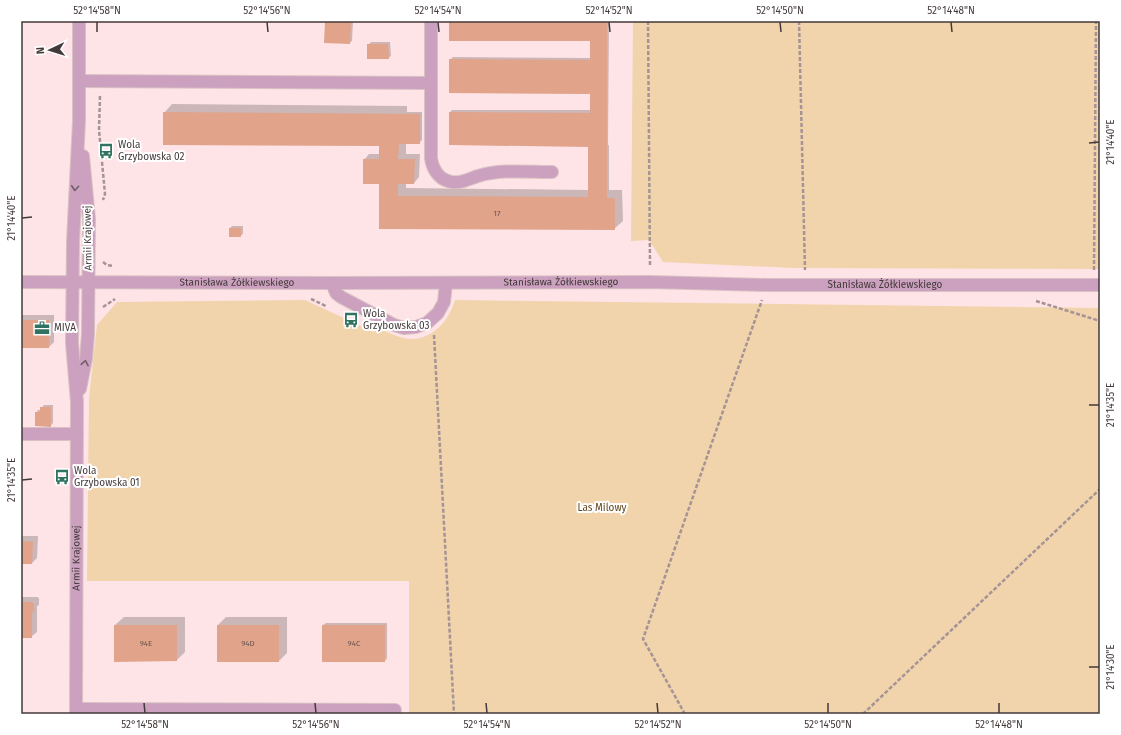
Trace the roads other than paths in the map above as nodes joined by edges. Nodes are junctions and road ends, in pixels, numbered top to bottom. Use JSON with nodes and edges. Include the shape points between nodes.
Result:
{"nodes":[{"id":1,"x":79,"y":21,"type":"edge"},
{"id":2,"x":431,"y":21,"type":"edge"},
{"id":3,"x":79,"y":81,"type":"junction"},
{"id":4,"x":431,"y":83,"type":"junction"},
{"id":5,"x":79,"y":121,"type":"junction"},
{"id":6,"x":552,"y":172,"type":"dead end"},
{"id":7,"x":21,"y":282,"type":"edge"},
{"id":8,"x":73,"y":282,"type":"junction"},
{"id":9,"x":88,"y":282,"type":"junction"},
{"id":10,"x":446,"y":282,"type":"junction"},
{"id":11,"x":332,"y":284,"type":"junction"},
{"id":12,"x":1097,"y":285,"type":"edge"},
{"id":13,"x":77,"y":402,"type":"junction"},
{"id":14,"x":21,"y":434,"type":"edge"},
{"id":15,"x":77,"y":434,"type":"junction"},
{"id":16,"x":395,"y":710,"type":"dead end"},
{"id":17,"x":76,"y":712,"type":"edge"}],
"edges":[{"from":1,"to":3,"type":"street","name":"Armii Krajowej"},
{"from":2,"to":4,"type":"street"},
{"from":3,"to":4,"type":"street"},
{"from":3,"to":5,"type":"street","name":"Armii Krajowej"},
{"from":4,"to":6,"type":"street","via":[[432,163],[440,176],[449,182],[459,182],[492,173]]},
{"from":5,"to":8,"type":"street","name":"Armii Krajowej","one_way":true,"via":[[73,220]]},
{"from":5,"to":9,"type":"street","name":"Armii Krajowej","via":[[89,219]]},
{"from":7,"to":8,"type":"street","name":"Stanisława Żółkiewskiego"},
{"from":8,"to":9,"type":"street","name":"Stanisława Żółkiewskiego"},
{"from":8,"to":13,"type":"street","name":"Armii Krajowej","via":[[72,343]]},
{"from":9,"to":11,"type":"street","name":"Stanisława Żółkiewskiego"},
{"from":13,"to":9,"type":"street","name":"Armii Krajowej","one_way":true,"via":[[87,347]]},
{"from":10,"to":11,"type":"street","name":"Stanisława Żółkiewskiego"},
{"from":10,"to":11,"type":"street","via":[[444,302],[438,313],[428,323],[416,328],[398,327],[338,295]]},
{"from":10,"to":12,"type":"street","name":"Stanisława Żółkiewskiego"},
{"from":13,"to":15,"type":"street","name":"Armii Krajowej"},
{"from":14,"to":15,"type":"street"},
{"from":15,"to":17,"type":"street","name":"Armii Krajowej"},
{"from":16,"to":17,"type":"street"}]}
